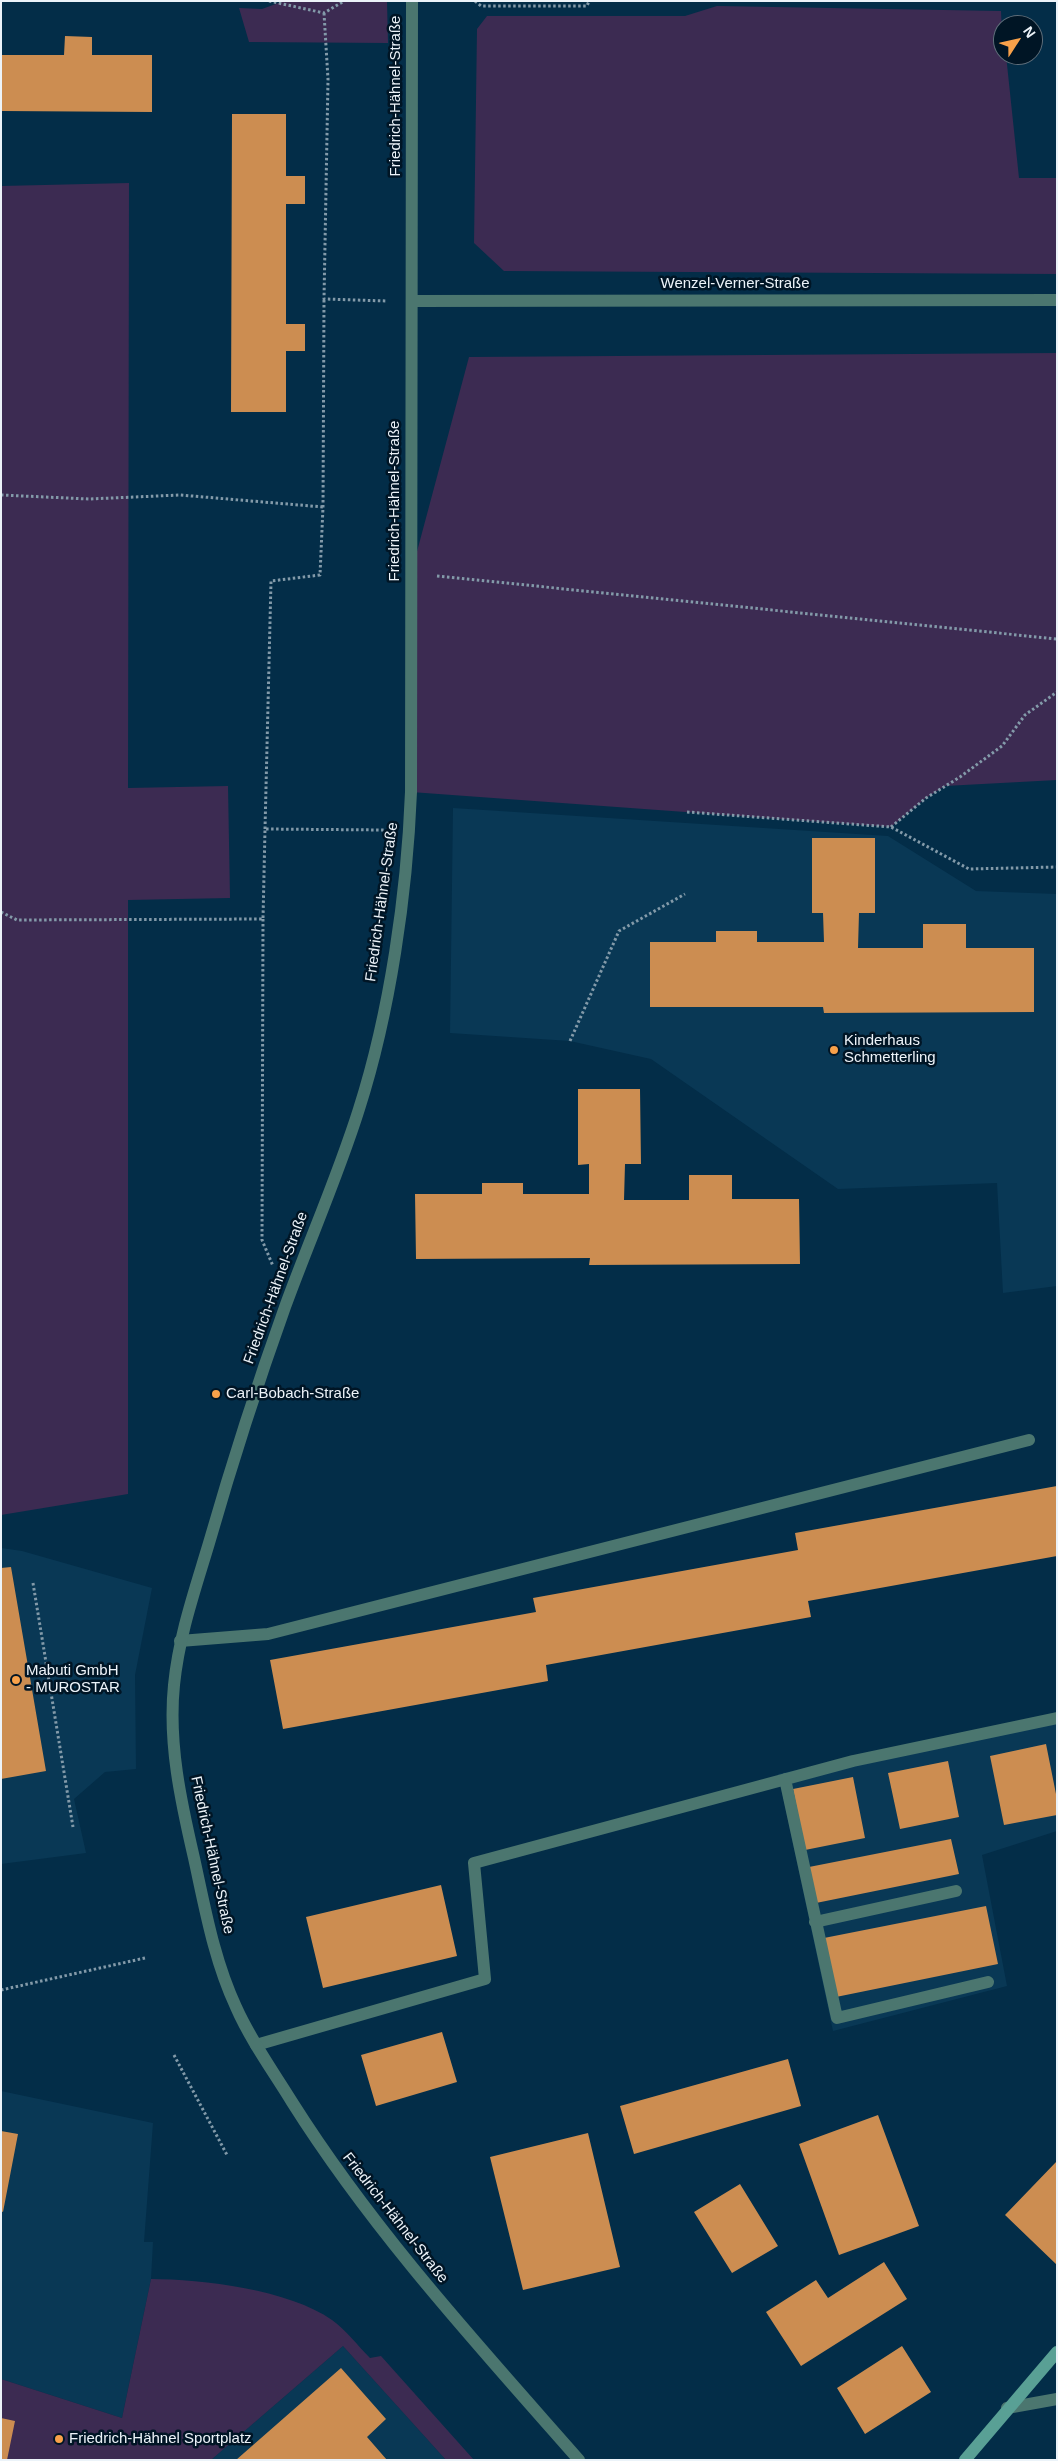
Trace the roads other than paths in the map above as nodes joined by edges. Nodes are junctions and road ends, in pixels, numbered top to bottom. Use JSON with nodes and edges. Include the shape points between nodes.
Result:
{"nodes":[{"id":1,"x":412,"y":1,"type":"edge"},
{"id":2,"x":1057,"y":300,"type":"edge"},
{"id":3,"x":413,"y":301,"type":"junction"},
{"id":4,"x":1029,"y":1440,"type":"dead end"},
{"id":5,"x":180,"y":1641,"type":"junction"},
{"id":6,"x":1057,"y":1718,"type":"edge"},
{"id":7,"x":785,"y":1779,"type":"junction"},
{"id":8,"x":956,"y":1891,"type":"dead end"},
{"id":9,"x":815,"y":1922,"type":"junction"},
{"id":10,"x":988,"y":1982,"type":"dead end"},
{"id":11,"x":256,"y":2045,"type":"junction"},
{"id":12,"x":1057,"y":2352,"type":"edge"},
{"id":13,"x":1057,"y":2400,"type":"edge"},
{"id":14,"x":1007,"y":2408,"type":"junction"},
{"id":15,"x":579,"y":2460,"type":"edge"},
{"id":16,"x":965,"y":2460,"type":"edge"}],
"edges":[{"from":1,"to":3,"type":"street","name":"Friedrich-Hähnel-Straße"},
{"from":2,"to":3,"type":"street","name":"Wenzel-Verner-Straße"},
{"from":3,"to":5,"type":"street","name":"Friedrich-Hähnel-Straße","via":[[410,830],[395,943],[366,1083],[242,1431]]},
{"from":4,"to":5,"type":"street","via":[[268,1634]]},
{"from":5,"to":11,"type":"street","name":"Friedrich-Hähnel-Straße","via":[[174,1691],[174,1747],[182,1808],[218,1963],[236,2008]]},
{"from":6,"to":7,"type":"street"},
{"from":7,"to":9,"type":"street"},
{"from":7,"to":11,"type":"street","via":[[474,1863],[485,1980]]},
{"from":8,"to":9,"type":"street"},
{"from":9,"to":10,"type":"street","via":[[837,2018]]},
{"from":11,"to":15,"type":"street","name":"Friedrich-Hähnel-Straße","via":[[328,2159],[422,2281]]},
{"from":12,"to":14,"type":"street"},
{"from":13,"to":14,"type":"street"},
{"from":14,"to":16,"type":"street"}]}
